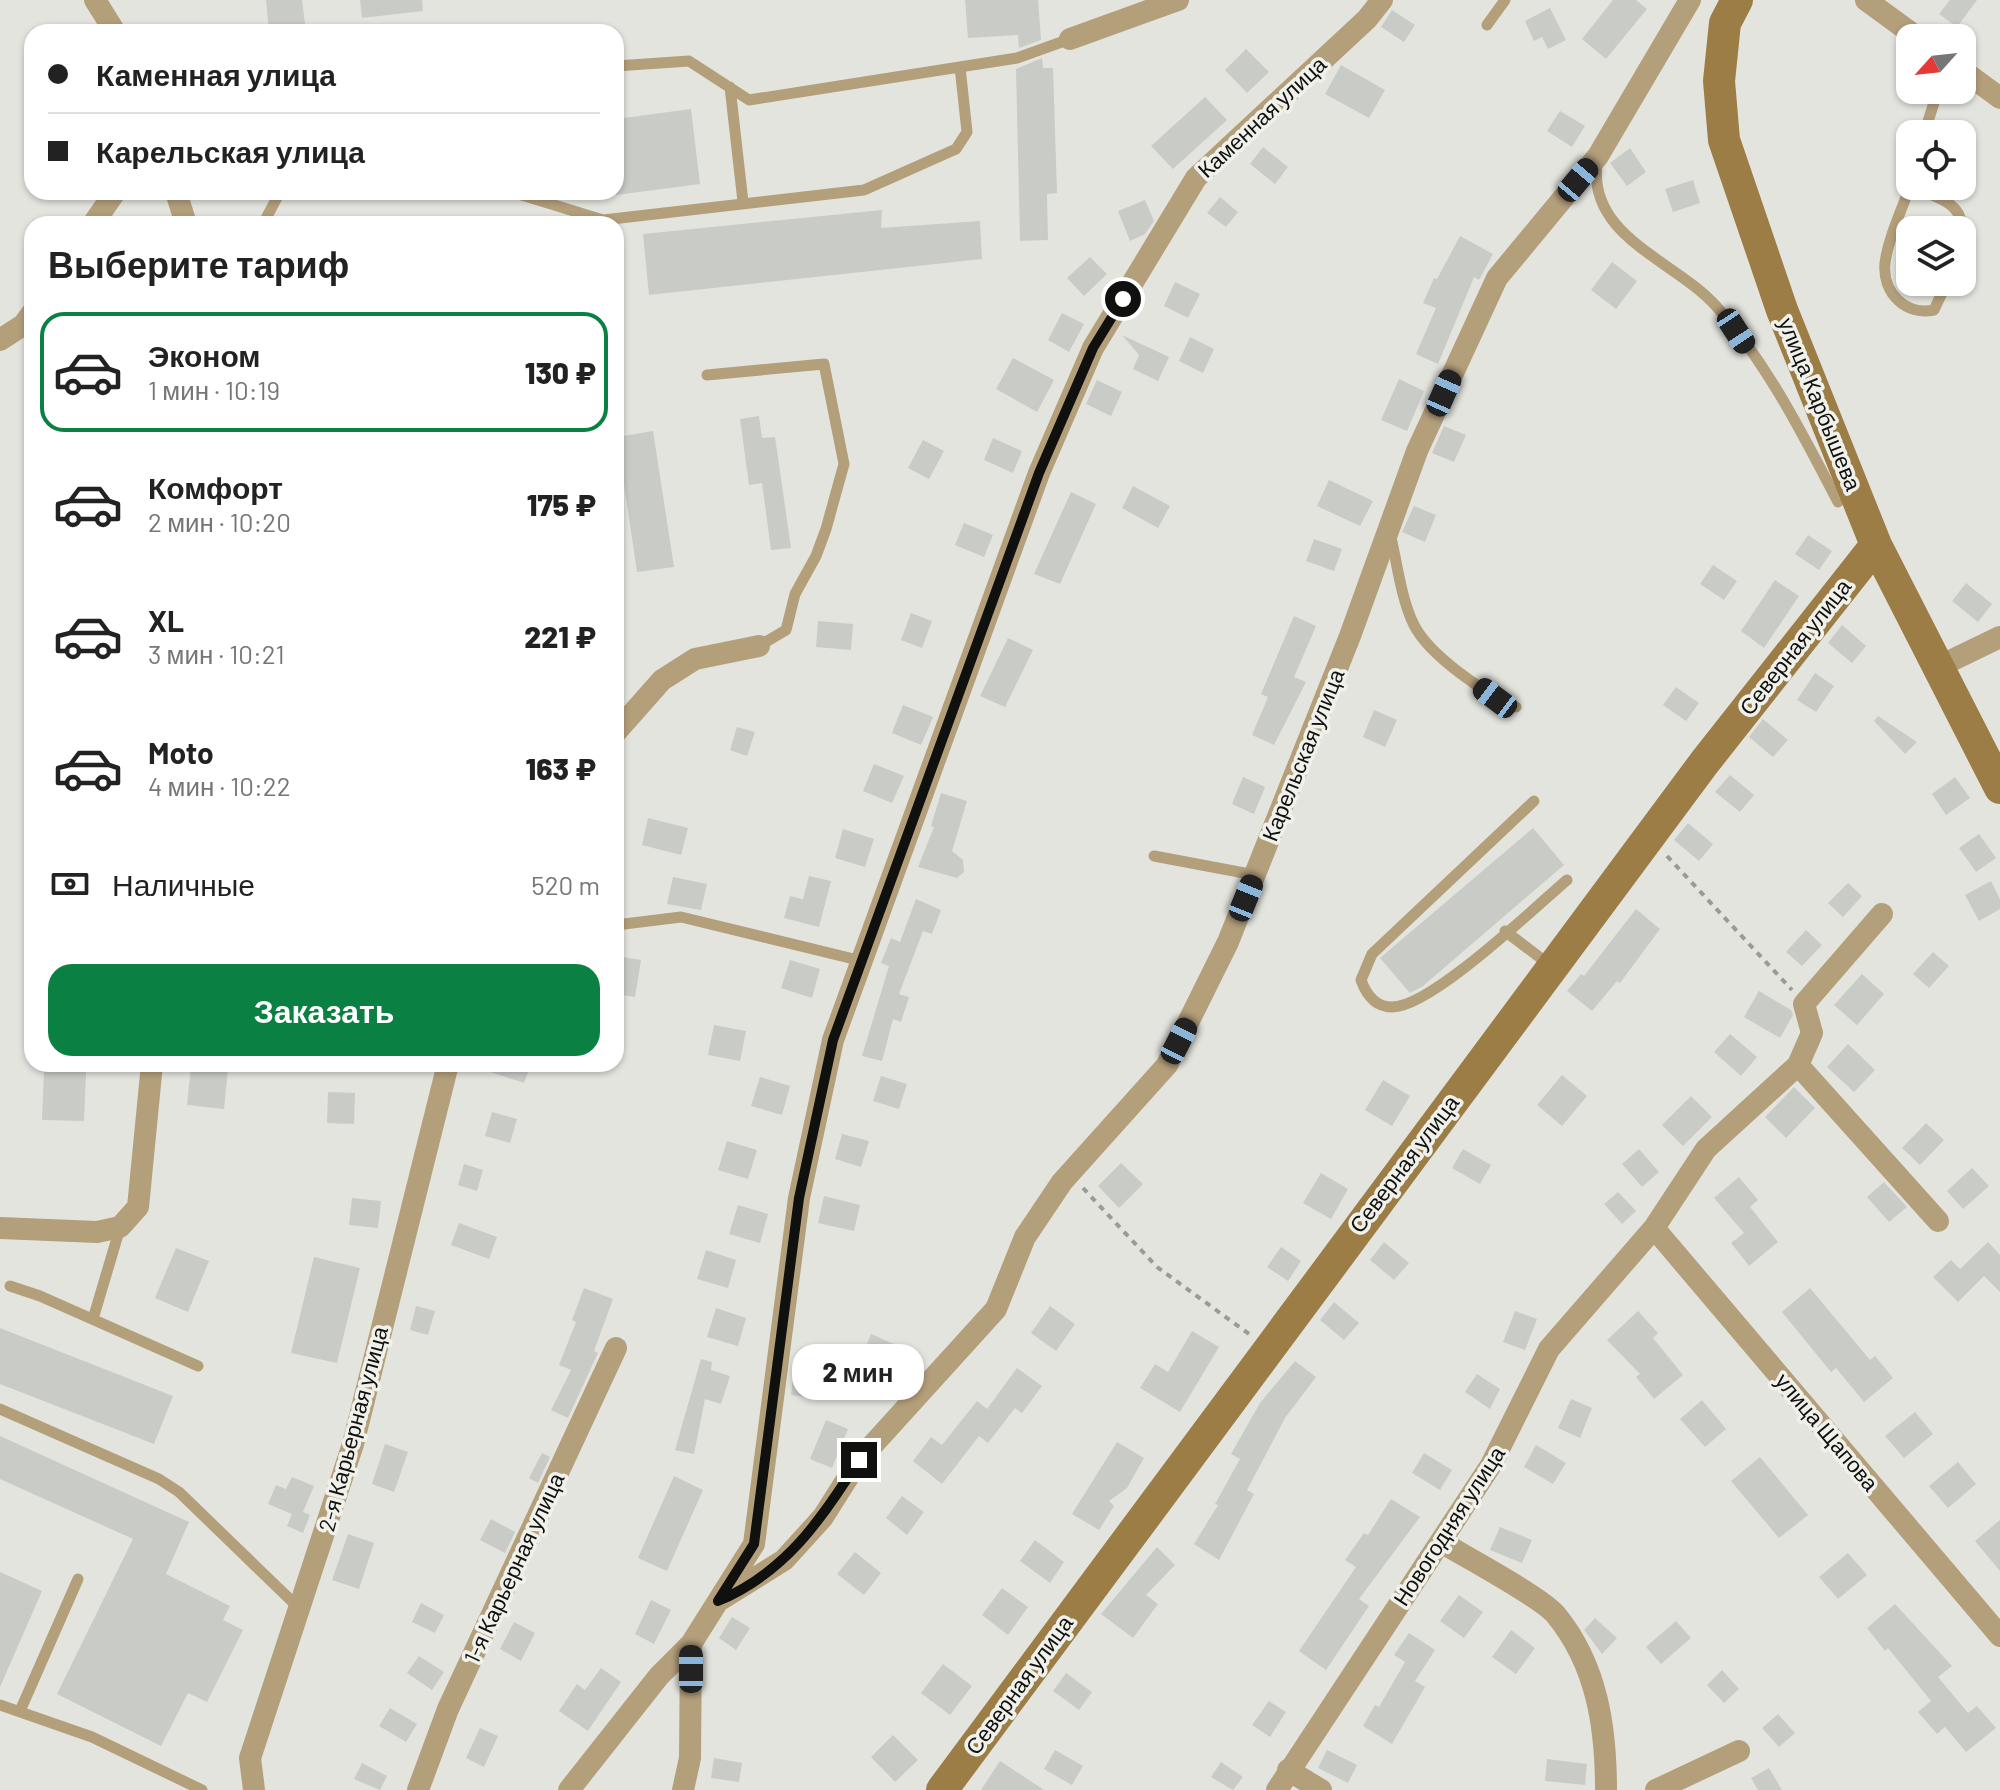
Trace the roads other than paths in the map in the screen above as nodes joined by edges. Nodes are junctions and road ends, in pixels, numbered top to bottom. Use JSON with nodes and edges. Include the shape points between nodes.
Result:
{"nodes":[{"id":1,"x":95,"y":0,"type":"edge"},
{"id":2,"x":1178,"y":0,"type":"edge"},
{"id":3,"x":1382,"y":0,"type":"edge"},
{"id":4,"x":1505,"y":0,"type":"edge"},
{"id":5,"x":1690,"y":0,"type":"edge"},
{"id":6,"x":1866,"y":0,"type":"edge"},
{"id":7,"x":1729,"y":8,"type":"edge"},
{"id":8,"x":110,"y":24,"type":"edge"},
{"id":9,"x":1899,"y":24,"type":"edge"},
{"id":10,"x":1487,"y":25,"type":"dead end"},
{"id":11,"x":1070,"y":39,"type":"joint"},
{"id":12,"x":624,"y":65,"type":"edge"},
{"id":13,"x":960,"y":67,"type":"junction"},
{"id":14,"x":1976,"y":80,"type":"edge"},
{"id":15,"x":730,"y":87,"type":"junction"},
{"id":16,"x":2000,"y":98,"type":"edge"},
{"id":17,"x":1598,"y":156,"type":"junction"},
{"id":18,"x":538,"y":200,"type":"edge"},
{"id":19,"x":1942,"y":200,"type":"edge"},
{"id":20,"x":743,"y":202,"type":"junction"},
{"id":21,"x":590,"y":216,"type":"edge"},
{"id":22,"x":1961,"y":216,"type":"edge"},
{"id":23,"x":624,"y":217,"type":"edge"},
{"id":24,"x":1896,"y":230,"type":"edge"},
{"id":25,"x":1940,"y":296,"type":"edge"},
{"id":26,"x":24,"y":324,"type":"edge"},
{"id":27,"x":0,"y":340,"type":"edge"},
{"id":28,"x":707,"y":375,"type":"dead end"},
{"id":29,"x":1838,"y":502,"type":"dead end"},
{"id":30,"x":1389,"y":529,"type":"junction"},
{"id":31,"x":1876,"y":545,"type":"junction"},
{"id":32,"x":2000,"y":637,"type":"edge"},
{"id":33,"x":759,"y":646,"type":"joint"},
{"id":34,"x":1938,"y":667,"type":"junction"},
{"id":35,"x":1516,"y":707,"type":"dead end"},
{"id":36,"x":624,"y":723,"type":"edge"},
{"id":37,"x":2000,"y":788,"type":"edge"},
{"id":38,"x":1534,"y":801,"type":"dead end"},
{"id":39,"x":1154,"y":856,"type":"dead end"},
{"id":40,"x":1255,"y":875,"type":"junction"},
{"id":41,"x":1567,"y":880,"type":"dead end"},
{"id":42,"x":1882,"y":914,"type":"dead end"},
{"id":43,"x":624,"y":924,"type":"edge"},
{"id":44,"x":1505,"y":931,"type":"junction"},
{"id":45,"x":862,"y":961,"type":"junction"},
{"id":46,"x":1552,"y":966,"type":"junction"},
{"id":47,"x":1798,"y":1065,"type":"junction"},
{"id":48,"x":151,"y":1072,"type":"edge"},
{"id":49,"x":440,"y":1072,"type":"edge"},
{"id":50,"x":1938,"y":1221,"type":"dead end"},
{"id":51,"x":120,"y":1227,"type":"junction"},
{"id":52,"x":0,"y":1228,"type":"edge"},
{"id":53,"x":1654,"y":1228,"type":"junction"},
{"id":54,"x":10,"y":1286,"type":"dead end"},
{"id":55,"x":93,"y":1319,"type":"junction"},
{"id":56,"x":616,"y":1348,"type":"dead end"},
{"id":57,"x":198,"y":1366,"type":"dead end"},
{"id":58,"x":0,"y":1409,"type":"edge"},
{"id":59,"x":1441,"y":1542,"type":"junction"},
{"id":60,"x":78,"y":1579,"type":"dead end"},
{"id":61,"x":718,"y":1601,"type":"junction"},
{"id":62,"x":301,"y":1611,"type":"junction"},
{"id":63,"x":2000,"y":1636,"type":"edge"},
{"id":64,"x":691,"y":1644,"type":"junction"},
{"id":65,"x":0,"y":1705,"type":"edge"},
{"id":66,"x":20,"y":1711,"type":"junction"},
{"id":67,"x":1739,"y":1751,"type":"dead end"},
{"id":68,"x":1288,"y":1770,"type":"junction"},
{"id":69,"x":202,"y":1790,"type":"edge"},
{"id":70,"x":254,"y":1790,"type":"edge"},
{"id":71,"x":418,"y":1790,"type":"edge"},
{"id":72,"x":569,"y":1790,"type":"edge"},
{"id":73,"x":683,"y":1790,"type":"edge"},
{"id":74,"x":942,"y":1790,"type":"edge"},
{"id":75,"x":1277,"y":1790,"type":"edge"},
{"id":76,"x":1321,"y":1790,"type":"edge"},
{"id":77,"x":1606,"y":1790,"type":"edge"},
{"id":78,"x":1656,"y":1790,"type":"edge"}],
"edges":[{"from":1,"to":8,"type":"street"},
{"from":2,"to":11,"type":"street"},
{"from":3,"to":45,"type":"street","name":"Каменная улица","via":[[1196,178],[1093,348],[1039,473]]},
{"from":4,"to":10,"type":"lane"},
{"from":5,"to":17,"type":"street","name":"Карельская улица"},
{"from":6,"to":9,"type":"street"},
{"from":7,"to":31,"type":"main road","name":"улица Карбышева","via":[[1719,81],[1724,140],[1782,310]]},
{"from":11,"to":13,"type":"lane","via":[[1017,58]]},
{"from":12,"to":15,"type":"lane","via":[[689,61]]},
{"from":13,"to":15,"type":"lane","via":[[749,100]]},
{"from":13,"to":20,"type":"lane","via":[[967,132],[956,149],[864,190]]},
{"from":14,"to":16,"type":"street"},
{"from":15,"to":20,"type":"lane"},
{"from":17,"to":29,"type":"lane","via":[[1595,176],[1606,213],[1631,242],[1682,274],[1736,331]]},
{"from":17,"to":30,"type":"street","name":"Карельская улица","via":[[1497,278],[1417,451]]},
{"from":18,"to":21,"type":"lane"},
{"from":19,"to":22,"type":"lane"},
{"from":20,"to":23,"type":"lane"},
{"from":24,"to":25,"type":"lane","via":[[1885,263],[1887,284],[1898,302],[1919,313],[1934,310]]},
{"from":26,"to":27,"type":"street"},
{"from":28,"to":33,"type":"lane","via":[[824,364],[844,464],[826,529],[795,594],[786,630]]},
{"from":30,"to":35,"type":"lane","via":[[1413,624],[1422,637],[1461,673]]},
{"from":30,"to":40,"type":"street","name":"Карельская улица"},
{"from":31,"to":34,"type":"main road","name":"улица Карбышева"},
{"from":31,"to":46,"type":"main road","name":"Северная улица"},
{"from":32,"to":34,"type":"street"},
{"from":33,"to":36,"type":"street","via":[[695,659],[662,680]]},
{"from":34,"to":37,"type":"main road","name":"улица Карбышева"},
{"from":38,"to":44,"type":"lane","via":[[1372,954],[1361,980],[1376,1003],[1392,1007],[1424,998]]},
{"from":39,"to":40,"type":"lane"},
{"from":40,"to":61,"type":"street","name":"Карельская улица","via":[[1167,1065],[1068,1174],[1025,1237],[996,1309],[859,1460],[823,1517],[784,1560]]},
{"from":41,"to":44,"type":"lane"},
{"from":42,"to":47,"type":"street","via":[[1804,1004],[1812,1033]]},
{"from":43,"to":45,"type":"lane","via":[[681,917]]},
{"from":44,"to":46,"type":"lane"},
{"from":45,"to":61,"type":"street","name":"Каменная улица","via":[[833,1040],[799,1198],[754,1544]]},
{"from":46,"to":74,"type":"main road","name":"Северная улица"},
{"from":47,"to":50,"type":"street"},
{"from":47,"to":53,"type":"street","name":"Новогодняя улица","via":[[1706,1149]]},
{"from":48,"to":51,"type":"street","via":[[138,1207]]},
{"from":49,"to":62,"type":"street","name":"2-я Карьерная улица","via":[[353,1444]]},
{"from":51,"to":52,"type":"street","via":[[97,1232]]},
{"from":51,"to":55,"type":"lane"},
{"from":53,"to":59,"type":"street","name":"Новогодняя улица","via":[[1549,1349],[1491,1465]]},
{"from":53,"to":63,"type":"street","name":"улица Щапова"},
{"from":54,"to":55,"type":"lane"},
{"from":55,"to":57,"type":"lane"},
{"from":56,"to":71,"type":"street","name":"1-я Карьерная улица","via":[[448,1709]]},
{"from":58,"to":62,"type":"lane","via":[[179,1492]]},
{"from":59,"to":68,"type":"street","name":"Новогодняя улица"},
{"from":59,"to":77,"type":"street","via":[[1555,1613],[1593,1679],[1606,1745]]},
{"from":60,"to":66,"type":"lane"},
{"from":61,"to":64,"type":"street","name":"Каменная улица"},
{"from":62,"to":70,"type":"street","name":"2-я Карьерная улица","via":[[262,1712],[250,1758]]},
{"from":64,"to":72,"type":"street","name":"Каменная улица","via":[[659,1676]]},
{"from":64,"to":73,"type":"street","via":[[690,1758]]},
{"from":65,"to":66,"type":"lane"},
{"from":66,"to":69,"type":"lane","via":[[92,1737]]},
{"from":67,"to":78,"type":"street"},
{"from":68,"to":75,"type":"street","name":"Новогодняя улица"},
{"from":68,"to":76,"type":"street"}]}
